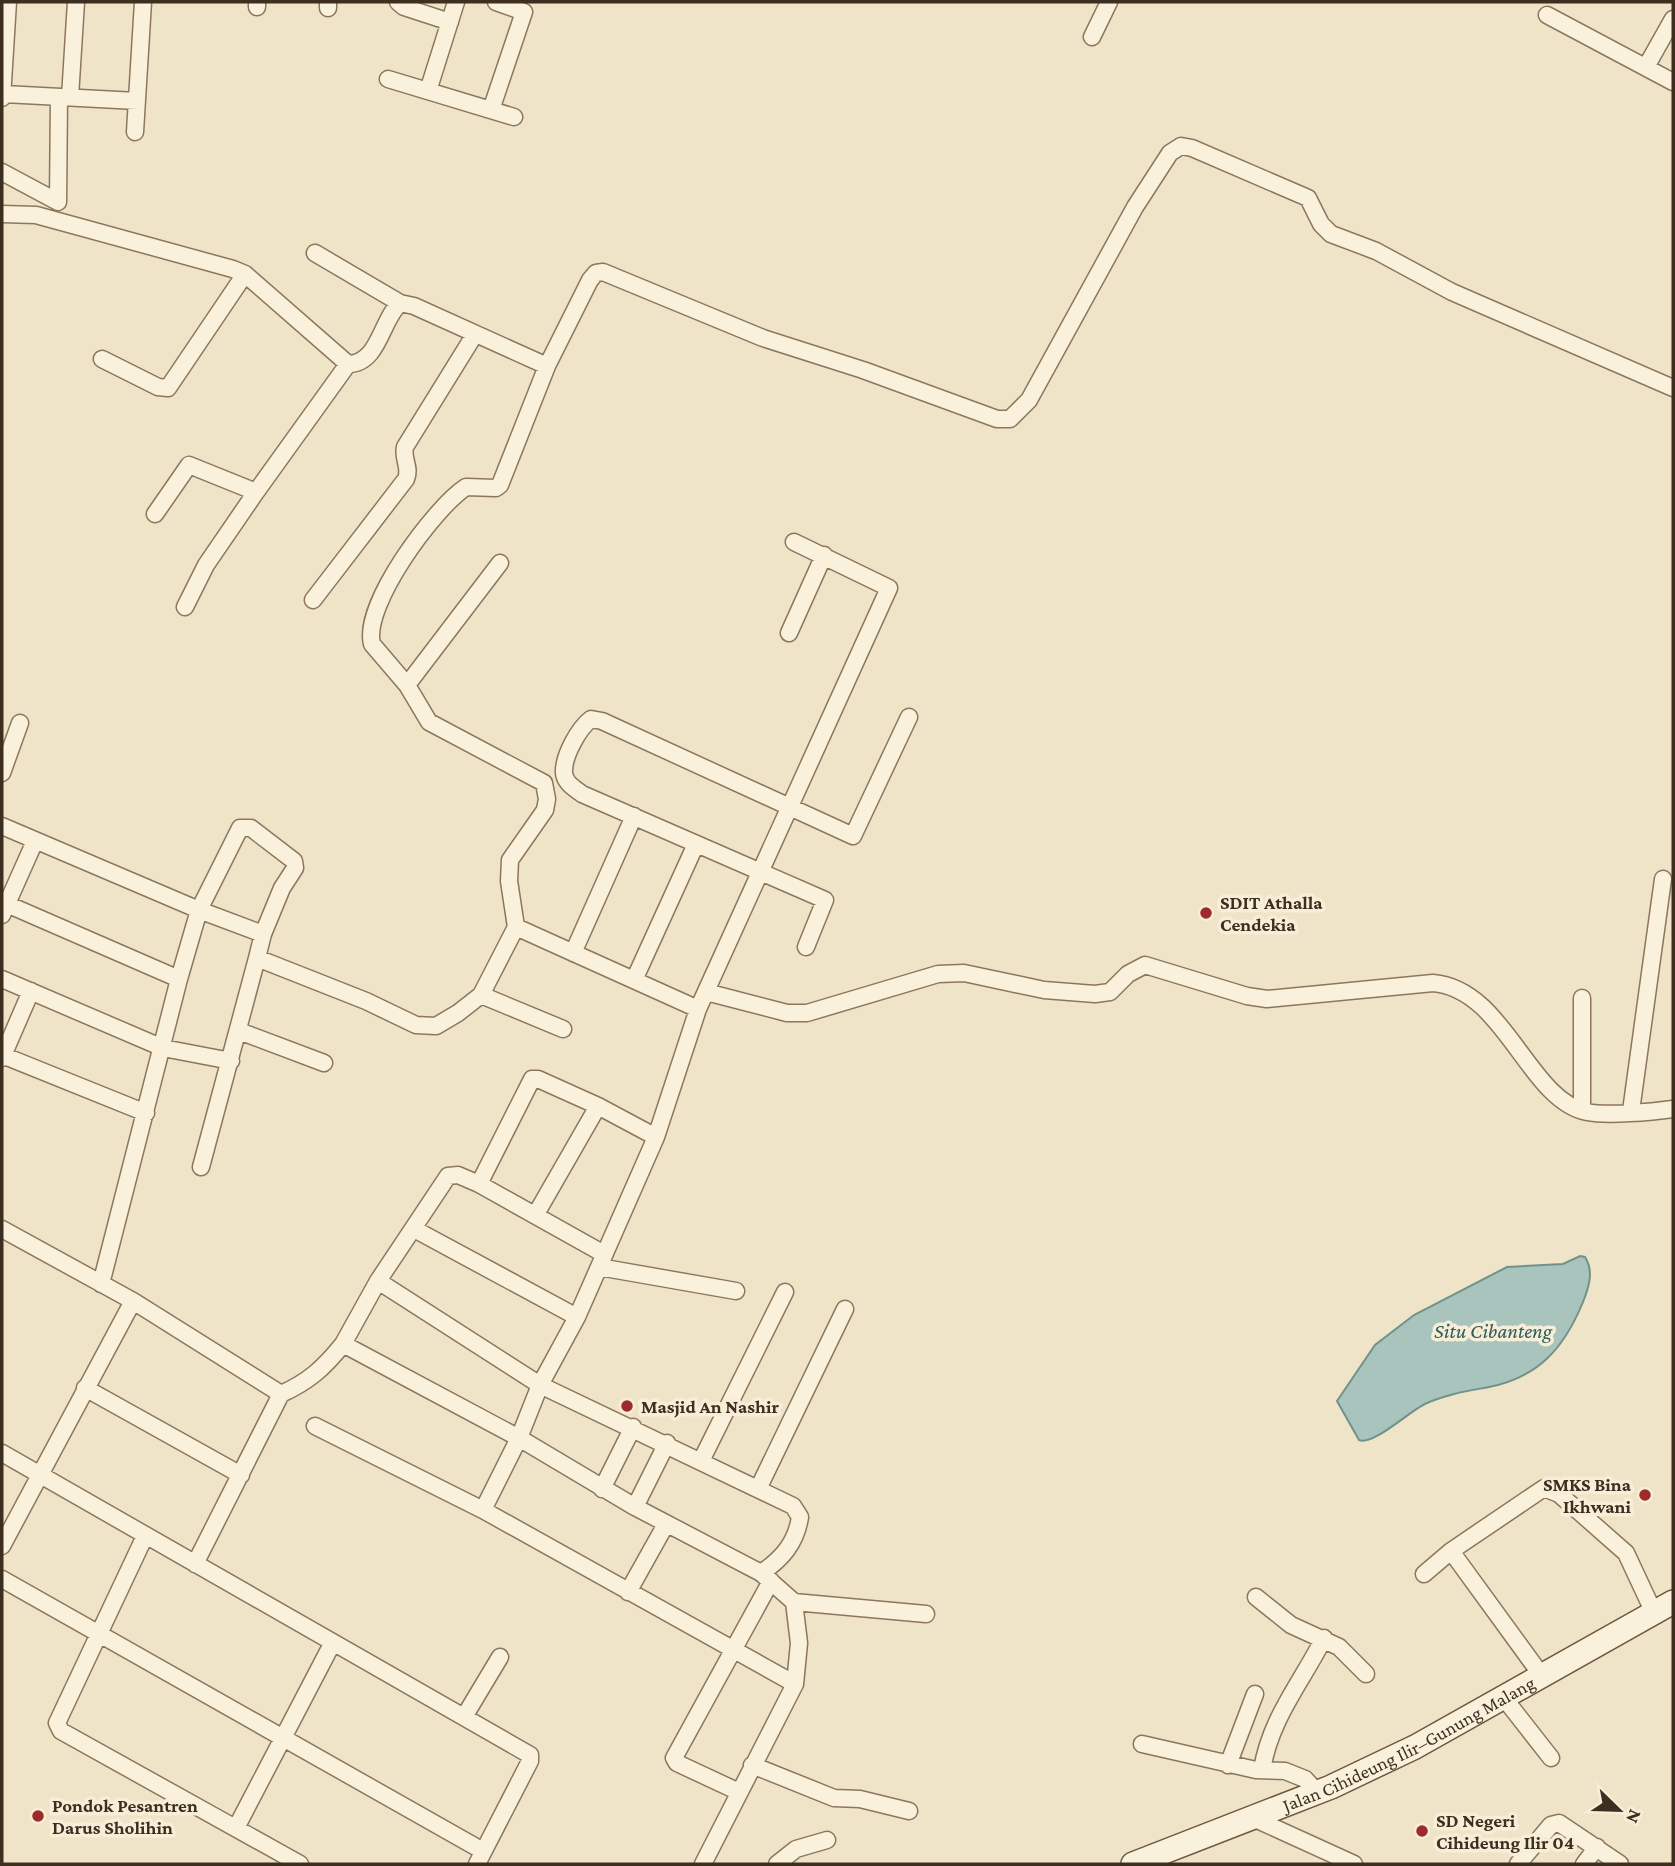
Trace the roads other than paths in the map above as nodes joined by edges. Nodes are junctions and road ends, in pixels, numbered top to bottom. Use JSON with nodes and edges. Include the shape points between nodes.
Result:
{"nodes":[{"id":1,"x":8,"y":2,"type":"edge"},
{"id":2,"x":76,"y":2,"type":"edge"},
{"id":3,"x":143,"y":2,"type":"edge"},
{"id":4,"x":398,"y":2,"type":"edge"},
{"id":5,"x":456,"y":2,"type":"edge"},
{"id":6,"x":496,"y":2,"type":"edge"},
{"id":7,"x":1109,"y":2,"type":"edge"},
{"id":8,"x":1547,"y":15,"type":"dead end"},
{"id":9,"x":1673,"y":19,"type":"edge"},
{"id":10,"x":450,"y":22,"type":"junction"},
{"id":11,"x":1092,"y":37,"type":"dead end"},
{"id":12,"x":1646,"y":66,"type":"junction"},
{"id":13,"x":388,"y":79,"type":"dead end"},
{"id":14,"x":1673,"y":82,"type":"edge"},
{"id":15,"x":428,"y":91,"type":"junction"},
{"id":16,"x":3,"y":96,"type":"edge"},
{"id":17,"x":64,"y":97,"type":"junction"},
{"id":18,"x":137,"y":101,"type":"junction"},
{"id":19,"x":491,"y":110,"type":"junction"},
{"id":20,"x":514,"y":117,"type":"dead end"},
{"id":21,"x":135,"y":132,"type":"dead end"},
{"id":22,"x":2,"y":172,"type":"edge"},
{"id":23,"x":2,"y":214,"type":"edge"},
{"id":24,"x":315,"y":253,"type":"dead end"},
{"id":25,"x":245,"y":274,"type":"junction"},
{"id":26,"x":400,"y":303,"type":"junction"},
{"id":27,"x":475,"y":334,"type":"junction"},
{"id":28,"x":102,"y":359,"type":"dead end"},
{"id":29,"x":348,"y":364,"type":"junction"},
{"id":30,"x":547,"y":366,"type":"junction"},
{"id":31,"x":1673,"y":388,"type":"edge"},
{"id":32,"x":256,"y":492,"type":"junction"},
{"id":33,"x":155,"y":514,"type":"dead end"},
{"id":34,"x":794,"y":542,"type":"dead end"},
{"id":35,"x":824,"y":555,"type":"junction"},
{"id":36,"x":500,"y":563,"type":"dead end"},
{"id":37,"x":313,"y":600,"type":"dead end"},
{"id":38,"x":186,"y":607,"type":"dead end"},
{"id":39,"x":789,"y":633,"type":"dead end"},
{"id":40,"x":407,"y":685,"type":"junction"},
{"id":41,"x":909,"y":717,"type":"dead end"},
{"id":42,"x":20,"y":723,"type":"dead end"},
{"id":43,"x":6,"y":751,"type":"edge"},
{"id":44,"x":2,"y":773,"type":"edge"},
{"id":45,"x":789,"y":808,"type":"junction"},
{"id":46,"x":634,"y":816,"type":"junction"},
{"id":47,"x":2,"y":826,"type":"edge"},
{"id":48,"x":35,"y":841,"type":"junction"},
{"id":49,"x":696,"y":844,"type":"junction"},
{"id":50,"x":761,"y":872,"type":"junction"},
{"id":51,"x":1663,"y":880,"type":"dead end"},
{"id":52,"x":4,"y":907,"type":"edge"},
{"id":53,"x":199,"y":910,"type":"junction"},
{"id":54,"x":516,"y":927,"type":"junction"},
{"id":55,"x":263,"y":934,"type":"junction"},
{"id":56,"x":806,"y":947,"type":"dead end"},
{"id":57,"x":573,"y":953,"type":"junction"},
{"id":58,"x":257,"y":958,"type":"junction"},
{"id":59,"x":635,"y":978,"type":"junction"},
{"id":60,"x":2,"y":979,"type":"edge"},
{"id":61,"x":179,"y":979,"type":"junction"},
{"id":62,"x":31,"y":991,"type":"junction"},
{"id":63,"x":706,"y":992,"type":"junction"},
{"id":64,"x":481,"y":995,"type":"junction"},
{"id":65,"x":1582,"y":998,"type":"dead end"},
{"id":66,"x":698,"y":1009,"type":"junction"},
{"id":67,"x":563,"y":1029,"type":"dead end"},
{"id":68,"x":239,"y":1031,"type":"junction"},
{"id":69,"x":163,"y":1048,"type":"junction"},
{"id":70,"x":2,"y":1056,"type":"edge"},
{"id":71,"x":231,"y":1061,"type":"junction"},
{"id":72,"x":324,"y":1063,"type":"dead end"},
{"id":73,"x":598,"y":1106,"type":"junction"},
{"id":74,"x":1582,"y":1109,"type":"junction"},
{"id":75,"x":1673,"y":1109,"type":"edge"},
{"id":76,"x":1631,"y":1111,"type":"junction"},
{"id":77,"x":146,"y":1113,"type":"junction"},
{"id":78,"x":656,"y":1137,"type":"junction"},
{"id":79,"x":201,"y":1167,"type":"dead end"},
{"id":80,"x":479,"y":1185,"type":"junction"},
{"id":81,"x":536,"y":1214,"type":"junction"},
{"id":82,"x":414,"y":1228,"type":"junction"},
{"id":83,"x":2,"y":1229,"type":"edge"},
{"id":84,"x":601,"y":1261,"type":"junction"},
{"id":85,"x":379,"y":1281,"type":"junction"},
{"id":86,"x":101,"y":1284,"type":"junction"},
{"id":87,"x":736,"y":1291,"type":"dead end"},
{"id":88,"x":785,"y":1292,"type":"dead end"},
{"id":89,"x":133,"y":1301,"type":"junction"},
{"id":90,"x":845,"y":1309,"type":"dead end"},
{"id":91,"x":577,"y":1318,"type":"junction"},
{"id":92,"x":343,"y":1344,"type":"junction"},
{"id":93,"x":540,"y":1385,"type":"junction"},
{"id":94,"x":85,"y":1388,"type":"junction"},
{"id":95,"x":281,"y":1394,"type":"junction"},
{"id":96,"x":315,"y":1426,"type":"dead end"},
{"id":97,"x":634,"y":1427,"type":"junction"},
{"id":98,"x":519,"y":1438,"type":"junction"},
{"id":99,"x":667,"y":1443,"type":"junction"},
{"id":100,"x":2,"y":1453,"type":"edge"},
{"id":101,"x":701,"y":1461,"type":"junction"},
{"id":102,"x":241,"y":1475,"type":"junction"},
{"id":103,"x":39,"y":1476,"type":"junction"},
{"id":104,"x":602,"y":1489,"type":"junction"},
{"id":105,"x":758,"y":1489,"type":"junction"},
{"id":106,"x":635,"y":1507,"type":"junction"},
{"id":107,"x":483,"y":1510,"type":"junction"},
{"id":108,"x":666,"y":1524,"type":"junction"},
{"id":109,"x":145,"y":1536,"type":"junction"},
{"id":110,"x":2,"y":1546,"type":"edge"},
{"id":111,"x":1451,"y":1551,"type":"junction"},
{"id":112,"x":195,"y":1564,"type":"junction"},
{"id":113,"x":1424,"y":1574,"type":"dead end"},
{"id":114,"x":766,"y":1577,"type":"junction"},
{"id":115,"x":2,"y":1579,"type":"edge"},
{"id":116,"x":628,"y":1592,"type":"junction"},
{"id":117,"x":1256,"y":1597,"type":"dead end"},
{"id":118,"x":793,"y":1602,"type":"junction"},
{"id":119,"x":1663,"y":1608,"type":"edge"},
{"id":120,"x":926,"y":1614,"type":"dead end"},
{"id":121,"x":97,"y":1633,"type":"junction"},
{"id":122,"x":1324,"y":1638,"type":"junction"},
{"id":123,"x":332,"y":1644,"type":"junction"},
{"id":124,"x":736,"y":1650,"type":"junction"},
{"id":125,"x":500,"y":1657,"type":"dead end"},
{"id":126,"x":1366,"y":1674,"type":"dead end"},
{"id":127,"x":1542,"y":1676,"type":"junction"},
{"id":128,"x":795,"y":1684,"type":"junction"},
{"id":129,"x":1255,"y":1694,"type":"dead end"},
{"id":130,"x":1504,"y":1698,"type":"junction"},
{"id":131,"x":464,"y":1717,"type":"junction"},
{"id":132,"x":283,"y":1737,"type":"junction"},
{"id":133,"x":1142,"y":1744,"type":"dead end"},
{"id":134,"x":1551,"y":1758,"type":"dead end"},
{"id":135,"x":752,"y":1765,"type":"junction"},
{"id":136,"x":1228,"y":1765,"type":"junction"},
{"id":137,"x":1262,"y":1770,"type":"junction"},
{"id":138,"x":737,"y":1791,"type":"junction"},
{"id":139,"x":1317,"y":1792,"type":"junction"},
{"id":140,"x":909,"y":1811,"type":"dead end"},
{"id":141,"x":1253,"y":1818,"type":"junction"},
{"id":142,"x":236,"y":1828,"type":"junction"},
{"id":143,"x":827,"y":1840,"type":"dead end"},
{"id":144,"x":1597,"y":1847,"type":"junction"},
{"id":145,"x":480,"y":1858,"type":"edge"},
{"id":146,"x":300,"y":1864,"type":"edge"},
{"id":147,"x":702,"y":1864,"type":"edge"},
{"id":148,"x":778,"y":1864,"type":"edge"},
{"id":149,"x":1133,"y":1864,"type":"edge"},
{"id":150,"x":1354,"y":1864,"type":"edge"},
{"id":151,"x":1518,"y":1864,"type":"edge"},
{"id":152,"x":1584,"y":1864,"type":"edge"},
{"id":153,"x":1620,"y":1864,"type":"edge"}],
"edges":[{"from":1,"to":16,"type":"street"},
{"from":2,"to":17,"type":"street"},
{"from":3,"to":18,"type":"street"},
{"from":4,"to":10,"type":"street"},
{"from":5,"to":10,"type":"street"},
{"from":6,"to":19,"type":"street","via":[[524,12]]},
{"from":7,"to":11,"type":"street"},
{"from":8,"to":12,"type":"street"},
{"from":9,"to":12,"type":"street"},
{"from":10,"to":15,"type":"street"},
{"from":12,"to":14,"type":"street"},
{"from":13,"to":15,"type":"street"},
{"from":15,"to":19,"type":"street"},
{"from":16,"to":17,"type":"street"},
{"from":17,"to":18,"type":"street"},
{"from":17,"to":22,"type":"street","via":[[58,202]]},
{"from":18,"to":21,"type":"street"},
{"from":19,"to":20,"type":"street"},
{"from":23,"to":25,"type":"street","via":[[36,215]]},
{"from":24,"to":26,"type":"street"},
{"from":25,"to":28,"type":"street","via":[[168,387],[158,387]]},
{"from":25,"to":29,"type":"street"},
{"from":26,"to":27,"type":"street"},
{"from":26,"to":29,"type":"street","via":[[368,357],[359,364]]},
{"from":27,"to":30,"type":"street"},
{"from":27,"to":37,"type":"street","via":[[405,447],[407,480]]},
{"from":29,"to":32,"type":"street"},
{"from":30,"to":31,"type":"street","via":[[590,280],[603,272],[763,338],[997,419],[1010,419],[1029,400],[1135,206],[1171,153],[1181,146],[1308,198],[1331,234]]},
{"from":30,"to":40,"type":"street","via":[[499,485],[463,489],[414,544],[381,597],[371,624],[372,644]]},
{"from":32,"to":33,"type":"street","via":[[189,465]]},
{"from":32,"to":38,"type":"street","via":[[206,565]]},
{"from":34,"to":35,"type":"street"},
{"from":35,"to":39,"type":"street"},
{"from":35,"to":45,"type":"street","via":[[889,588]]},
{"from":36,"to":40,"type":"street"},
{"from":40,"to":54,"type":"street","via":[[429,722],[544,783],[545,810],[510,860]]},
{"from":41,"to":45,"type":"street","via":[[853,836]]},
{"from":42,"to":43,"type":"street"},
{"from":43,"to":44,"type":"street"},
{"from":45,"to":46,"type":"street","via":[[591,719],[582,726],[564,774],[569,785],[582,794]]},
{"from":45,"to":50,"type":"street"},
{"from":46,"to":49,"type":"street"},
{"from":46,"to":57,"type":"street"},
{"from":47,"to":48,"type":"street"},
{"from":48,"to":52,"type":"street"},
{"from":48,"to":53,"type":"street"},
{"from":49,"to":50,"type":"street"},
{"from":49,"to":59,"type":"street"},
{"from":50,"to":56,"type":"street","via":[[825,900]]},
{"from":50,"to":63,"type":"street"},
{"from":51,"to":76,"type":"street"},
{"from":52,"to":61,"type":"street"},
{"from":53,"to":55,"type":"street"},
{"from":53,"to":55,"type":"street","via":[[234,836],[240,828],[251,828],[294,861],[295,868]]},
{"from":53,"to":61,"type":"street"},
{"from":54,"to":57,"type":"street"},
{"from":54,"to":64,"type":"street"},
{"from":55,"to":58,"type":"street"},
{"from":57,"to":59,"type":"street"},
{"from":58,"to":64,"type":"street","via":[[416,1025],[436,1026]]},
{"from":58,"to":68,"type":"street"},
{"from":59,"to":66,"type":"street"},
{"from":60,"to":62,"type":"street"},
{"from":61,"to":69,"type":"street"},
{"from":62,"to":69,"type":"street"},
{"from":62,"to":70,"type":"street"},
{"from":63,"to":66,"type":"street"},
{"from":63,"to":74,"type":"street","via":[[787,1013],[807,1013],[915,979],[964,973],[1044,990],[1095,995],[1110,992],[1145,965],[1267,999],[1452,984],[1484,1007],[1556,1094]]},
{"from":64,"to":67,"type":"street"},
{"from":65,"to":74,"type":"street"},
{"from":66,"to":78,"type":"street"},
{"from":68,"to":71,"type":"street"},
{"from":68,"to":72,"type":"street"},
{"from":69,"to":71,"type":"street"},
{"from":69,"to":77,"type":"street"},
{"from":70,"to":77,"type":"street"},
{"from":71,"to":79,"type":"street"},
{"from":73,"to":78,"type":"street"},
{"from":73,"to":80,"type":"street","via":[[532,1079]]},
{"from":73,"to":81,"type":"street"},
{"from":74,"to":76,"type":"street"},
{"from":75,"to":76,"type":"street"},
{"from":77,"to":86,"type":"street"},
{"from":78,"to":84,"type":"street"},
{"from":80,"to":81,"type":"street"},
{"from":80,"to":82,"type":"street","via":[[458,1175],[448,1176]]},
{"from":81,"to":84,"type":"street"},
{"from":82,"to":85,"type":"street"},
{"from":82,"to":91,"type":"street"},
{"from":83,"to":86,"type":"street"},
{"from":84,"to":87,"type":"street"},
{"from":84,"to":91,"type":"street"},
{"from":85,"to":92,"type":"street"},
{"from":85,"to":93,"type":"street"},
{"from":86,"to":89,"type":"street"},
{"from":88,"to":101,"type":"street"},
{"from":89,"to":94,"type":"street"},
{"from":89,"to":95,"type":"street"},
{"from":90,"to":105,"type":"street"},
{"from":91,"to":93,"type":"street"},
{"from":92,"to":95,"type":"street","via":[[305,1384]]},
{"from":92,"to":98,"type":"street"},
{"from":93,"to":97,"type":"street"},
{"from":93,"to":98,"type":"street"},
{"from":94,"to":102,"type":"street"},
{"from":94,"to":103,"type":"street"},
{"from":95,"to":102,"type":"street"},
{"from":96,"to":107,"type":"street"},
{"from":97,"to":99,"type":"street"},
{"from":97,"to":104,"type":"street"},
{"from":98,"to":104,"type":"street"},
{"from":98,"to":107,"type":"street"},
{"from":99,"to":101,"type":"street"},
{"from":99,"to":106,"type":"street"},
{"from":100,"to":103,"type":"street"},
{"from":101,"to":105,"type":"street"},
{"from":102,"to":112,"type":"street"},
{"from":103,"to":109,"type":"street"},
{"from":103,"to":110,"type":"street"},
{"from":104,"to":106,"type":"street"},
{"from":105,"to":114,"type":"street","via":[[793,1506],[800,1517],[788,1550]]},
{"from":106,"to":108,"type":"street"},
{"from":107,"to":116,"type":"street"},
{"from":108,"to":114,"type":"street"},
{"from":108,"to":116,"type":"street"},
{"from":109,"to":112,"type":"street"},
{"from":109,"to":121,"type":"street"},
{"from":111,"to":113,"type":"street"},
{"from":111,"to":119,"type":"street","via":[[1544,1488],[1551,1488],[1626,1553]]},
{"from":111,"to":127,"type":"street"},
{"from":112,"to":123,"type":"street"},
{"from":114,"to":118,"type":"street"},
{"from":114,"to":124,"type":"street"},
{"from":115,"to":121,"type":"street"},
{"from":116,"to":124,"type":"street"},
{"from":117,"to":122,"type":"street","via":[[1291,1625]]},
{"from":118,"to":120,"type":"street"},
{"from":118,"to":128,"type":"street","via":[[799,1643]]},
{"from":119,"to":127,"type":"main road","name":"Jalan Cihideung Ilir–Gunung Malang"},
{"from":121,"to":132,"type":"street"},
{"from":121,"to":142,"type":"street","via":[[59,1716],[61,1731]]},
{"from":122,"to":126,"type":"street"},
{"from":122,"to":137,"type":"street","via":[[1304,1678],[1280,1711]]},
{"from":123,"to":131,"type":"street"},
{"from":123,"to":132,"type":"street"},
{"from":124,"to":128,"type":"street"},
{"from":124,"to":138,"type":"street","via":[[674,1758]]},
{"from":125,"to":131,"type":"street"},
{"from":127,"to":130,"type":"main road","name":"Jalan Cihideung Ilir–Gunung Malang"},
{"from":128,"to":135,"type":"street"},
{"from":129,"to":136,"type":"street"},
{"from":130,"to":134,"type":"street"},
{"from":130,"to":139,"type":"main road","name":"Jalan Cihideung Ilir–Gunung Malang","via":[[1415,1747]]},
{"from":131,"to":145,"type":"street","via":[[530,1755]]},
{"from":132,"to":142,"type":"street"},
{"from":132,"to":145,"type":"street"},
{"from":133,"to":136,"type":"street"},
{"from":135,"to":138,"type":"street"},
{"from":135,"to":140,"type":"street","via":[[834,1798]]},
{"from":136,"to":137,"type":"street"},
{"from":137,"to":139,"type":"street","via":[[1297,1775]]},
{"from":138,"to":147,"type":"street"},
{"from":139,"to":141,"type":"main road","name":"Jalan Cihideung Ilir–Gunung Malang"},
{"from":141,"to":149,"type":"main road","name":"Jalan Cihideung Ilir–Gunung Malang"},
{"from":141,"to":150,"type":"street"},
{"from":142,"to":146,"type":"street"},
{"from":143,"to":148,"type":"street","via":[[796,1849]]},
{"from":144,"to":151,"type":"street","via":[[1559,1823],[1551,1825]]},
{"from":144,"to":152,"type":"street"},
{"from":144,"to":153,"type":"street"}]}
